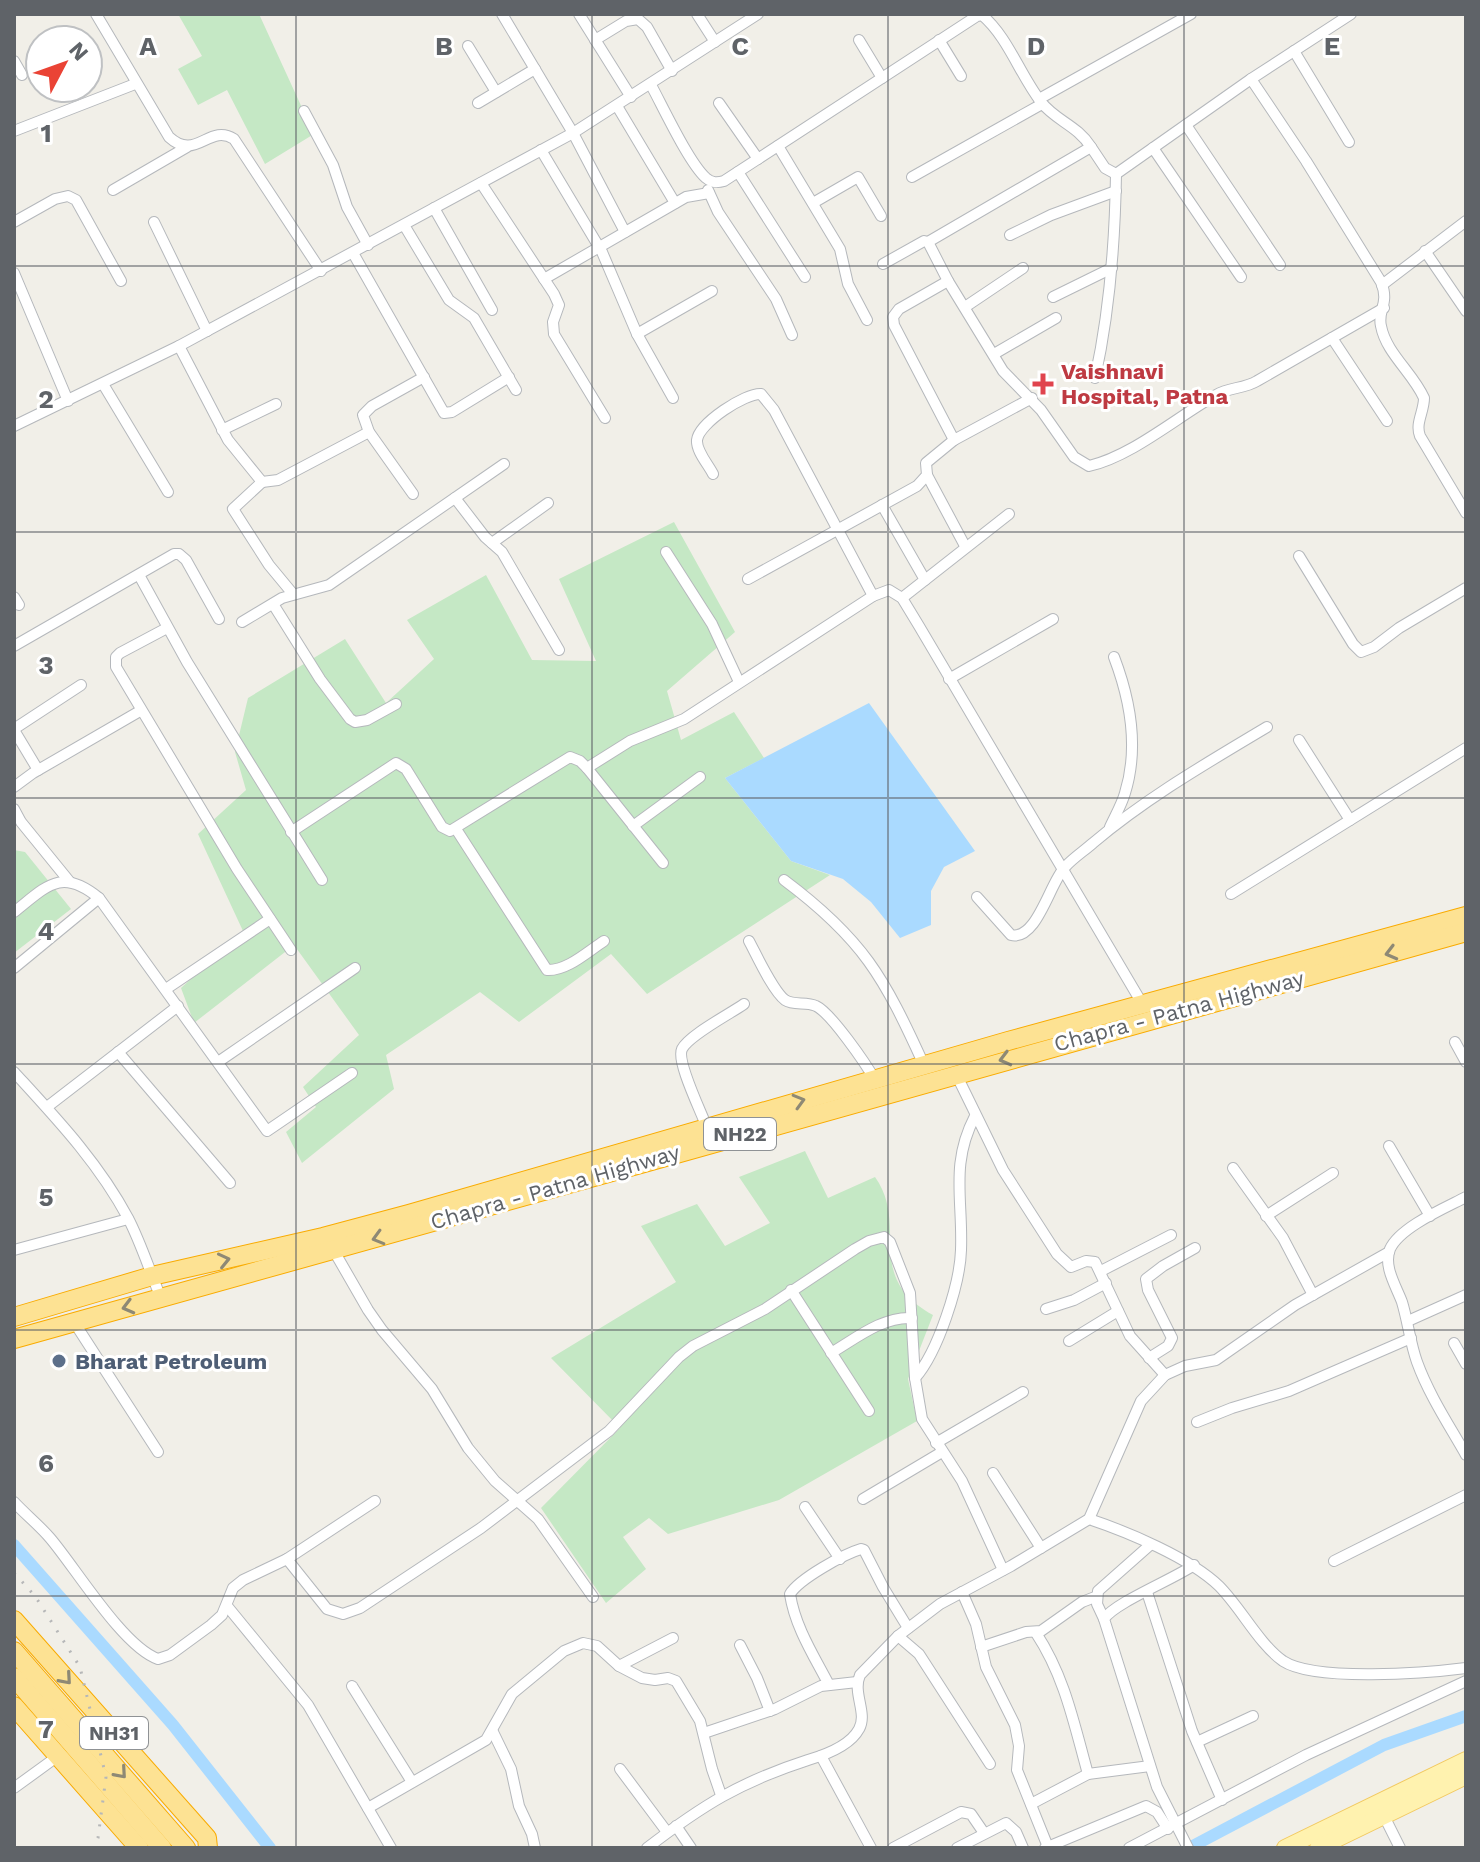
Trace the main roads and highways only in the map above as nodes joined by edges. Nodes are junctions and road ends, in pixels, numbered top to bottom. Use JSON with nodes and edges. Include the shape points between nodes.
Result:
{"nodes":[{"id":1,"x":1466,"y":916,"type":"edge"},
{"id":2,"x":1466,"y":932,"type":"edge"},
{"id":3,"x":14,"y":1317,"type":"edge"},
{"id":4,"x":14,"y":1339,"type":"edge"},
{"id":5,"x":14,"y":1620,"type":"edge"},
{"id":6,"x":14,"y":1651,"type":"edge"},
{"id":7,"x":14,"y":1677,"type":"edge"},
{"id":8,"x":14,"y":1706,"type":"edge"},
{"id":9,"x":1466,"y":1760,"type":"edge"},
{"id":10,"x":1466,"y":1776,"type":"edge"},
{"id":11,"x":1381,"y":1809,"type":"junction"},
{"id":12,"x":1347,"y":1842,"type":"edge"},
{"id":13,"x":139,"y":1848,"type":"edge"},
{"id":14,"x":162,"y":1848,"type":"edge"},
{"id":15,"x":186,"y":1848,"type":"edge"},
{"id":16,"x":208,"y":1848,"type":"edge"},
{"id":17,"x":1285,"y":1848,"type":"edge"},
{"id":18,"x":1318,"y":1848,"type":"edge"}],
"edges":[{"from":3,"to":1,"type":"highway","name":"Chapra - Patna Highway","number":"NH22","one_way":true,"via":[[152,1276],[323,1237]]},
{"from":2,"to":4,"type":"highway","name":"Chapra - Patna Highway","number":"NH22","one_way":true},
{"from":5,"to":16,"type":"highway","number":"NH31","one_way":true,"via":[[207,1838]]},
{"from":6,"to":15,"type":"highway","one_way":true},
{"from":7,"to":14,"type":"highway"},
{"from":8,"to":13,"type":"highway","number":"NH31"},
{"from":9,"to":11,"type":"main road"},
{"from":10,"to":11,"type":"main road"},
{"from":11,"to":12,"type":"main road"},
{"from":11,"to":17,"type":"main road"},
{"from":12,"to":18,"type":"main road"}]}
